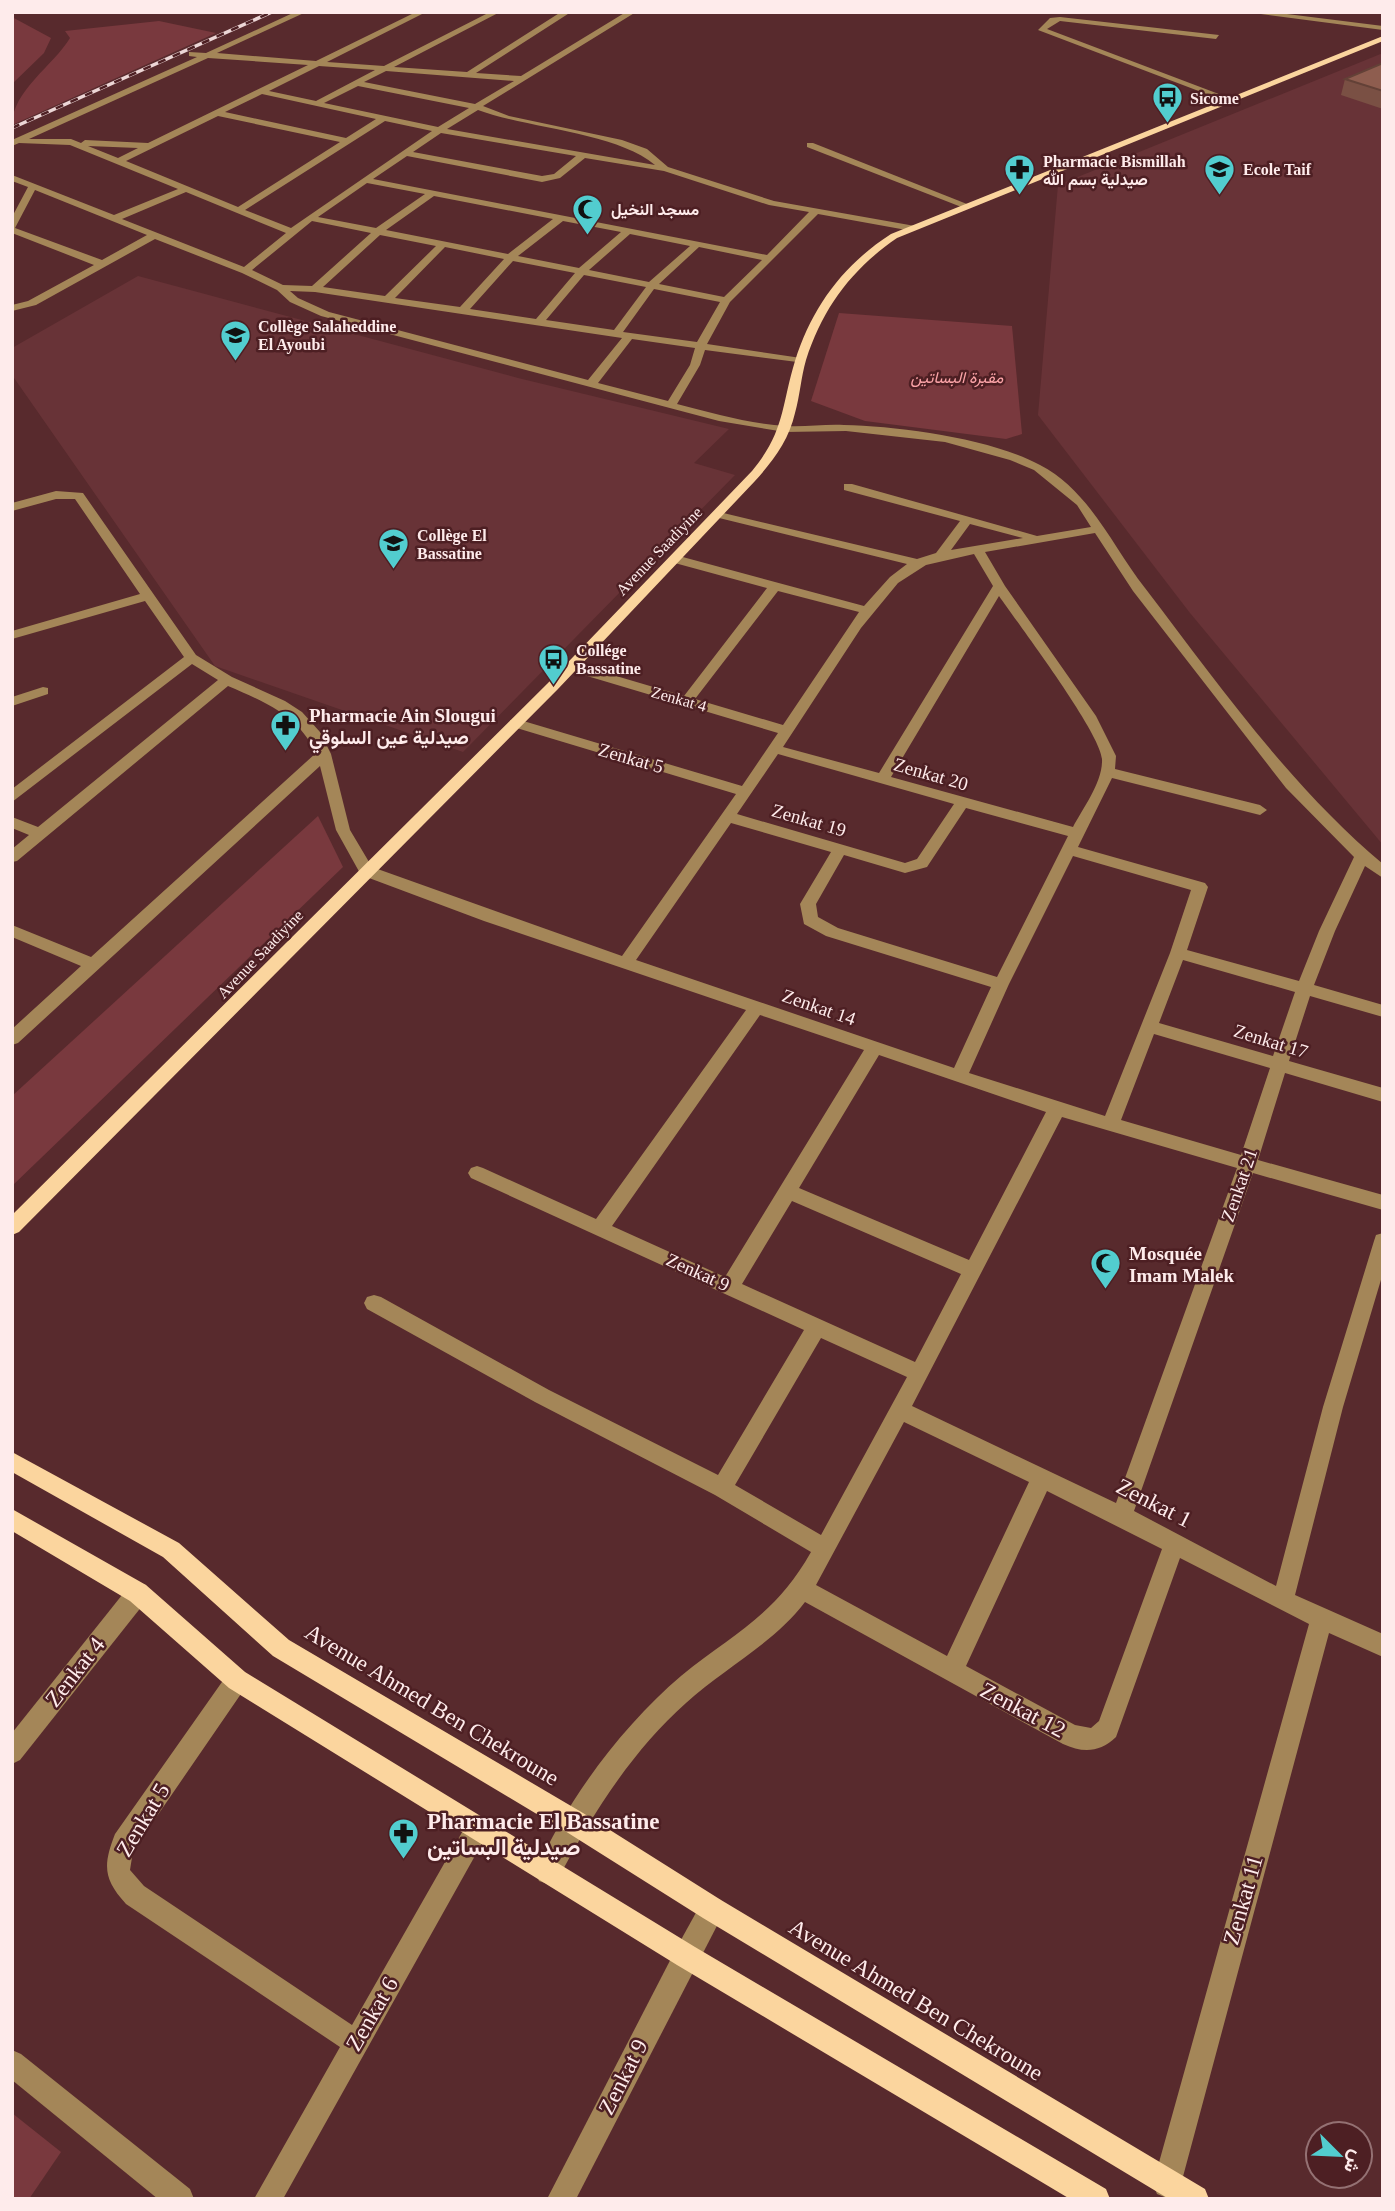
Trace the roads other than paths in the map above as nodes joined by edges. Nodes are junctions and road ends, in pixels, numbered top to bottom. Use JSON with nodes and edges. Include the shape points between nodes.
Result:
{"nodes":[{"id":1,"x":286,"y":12,"type":"edge"},
{"id":2,"x":302,"y":12,"type":"edge"},
{"id":3,"x":422,"y":12,"type":"edge"},
{"id":4,"x":496,"y":12,"type":"edge"},
{"id":5,"x":567,"y":12,"type":"edge"},
{"id":6,"x":632,"y":12,"type":"edge"},
{"id":7,"x":1250,"y":12,"type":"edge"},
{"id":8,"x":1383,"y":28,"type":"edge"},
{"id":9,"x":1216,"y":37,"type":"dead end"},
{"id":10,"x":1383,"y":38,"type":"edge"},
{"id":11,"x":192,"y":54,"type":"junction"},
{"id":12,"x":205,"y":55,"type":"junction"},
{"id":13,"x":318,"y":63,"type":"junction"},
{"id":14,"x":386,"y":68,"type":"junction"},
{"id":15,"x":470,"y":73,"type":"junction"},
{"id":16,"x":525,"y":79,"type":"junction"},
{"id":17,"x":357,"y":83,"type":"junction"},
{"id":18,"x":259,"y":91,"type":"junction"},
{"id":19,"x":1228,"y":99,"type":"junction"},
{"id":20,"x":319,"y":102,"type":"junction"},
{"id":21,"x":477,"y":107,"type":"junction"},
{"id":22,"x":217,"y":113,"type":"junction"},
{"id":23,"x":385,"y":117,"type":"junction"},
{"id":24,"x":439,"y":130,"type":"junction"},
{"id":25,"x":14,"y":139,"type":"edge"},
{"id":26,"x":347,"y":141,"type":"junction"},
{"id":27,"x":71,"y":142,"type":"junction"},
{"id":28,"x":810,"y":145,"type":"dead end"},
{"id":29,"x":151,"y":146,"type":"junction"},
{"id":30,"x":404,"y":153,"type":"junction"},
{"id":31,"x":584,"y":154,"type":"junction"},
{"id":32,"x":119,"y":161,"type":"junction"},
{"id":33,"x":666,"y":169,"type":"junction"},
{"id":34,"x":12,"y":178,"type":"edge"},
{"id":35,"x":364,"y":180,"type":"junction"},
{"id":36,"x":33,"y":186,"type":"junction"},
{"id":37,"x":184,"y":190,"type":"junction"},
{"id":38,"x":433,"y":193,"type":"junction"},
{"id":39,"x":968,"y":206,"type":"junction"},
{"id":40,"x":240,"y":209,"type":"junction"},
{"id":41,"x":815,"y":212,"type":"junction"},
{"id":42,"x":115,"y":218,"type":"junction"},
{"id":43,"x":310,"y":218,"type":"junction"},
{"id":44,"x":561,"y":218,"type":"junction"},
{"id":45,"x":12,"y":228,"type":"edge"},
{"id":46,"x":912,"y":229,"type":"junction"},
{"id":47,"x":628,"y":230,"type":"junction"},
{"id":48,"x":378,"y":231,"type":"junction"},
{"id":49,"x":292,"y":232,"type":"junction"},
{"id":50,"x":155,"y":235,"type":"junction"},
{"id":51,"x":443,"y":244,"type":"junction"},
{"id":52,"x":697,"y":244,"type":"junction"},
{"id":53,"x":512,"y":257,"type":"junction"},
{"id":54,"x":769,"y":258,"type":"junction"},
{"id":55,"x":102,"y":264,"type":"junction"},
{"id":56,"x":245,"y":271,"type":"junction"},
{"id":57,"x":582,"y":271,"type":"junction"},
{"id":58,"x":653,"y":285,"type":"junction"},
{"id":59,"x":281,"y":288,"type":"junction"},
{"id":60,"x":315,"y":289,"type":"junction"},
{"id":61,"x":387,"y":300,"type":"junction"},
{"id":62,"x":726,"y":300,"type":"junction"},
{"id":63,"x":12,"y":307,"type":"edge"},
{"id":64,"x":461,"y":311,"type":"junction"},
{"id":65,"x":539,"y":323,"type":"junction"},
{"id":66,"x":616,"y":334,"type":"junction"},
{"id":67,"x":629,"y":336,"type":"junction"},
{"id":68,"x":701,"y":346,"type":"junction"},
{"id":69,"x":801,"y":361,"type":"junction"},
{"id":70,"x":590,"y":385,"type":"junction"},
{"id":71,"x":671,"y":405,"type":"junction"},
{"id":72,"x":785,"y":429,"type":"junction"},
{"id":73,"x":848,"y":487,"type":"dead end"},
{"id":74,"x":12,"y":508,"type":"edge"},
{"id":75,"x":719,"y":514,"type":"junction"},
{"id":76,"x":968,"y":519,"type":"junction"},
{"id":77,"x":1099,"y":529,"type":"junction"},
{"id":78,"x":1039,"y":538,"type":"junction"},
{"id":79,"x":977,"y":549,"type":"junction"},
{"id":80,"x":940,"y":556,"type":"junction"},
{"id":81,"x":675,"y":559,"type":"junction"},
{"id":82,"x":917,"y":563,"type":"junction"},
{"id":83,"x":775,"y":586,"type":"junction"},
{"id":84,"x":999,"y":586,"type":"junction"},
{"id":85,"x":148,"y":596,"type":"junction"},
{"id":86,"x":869,"y":611,"type":"junction"},
{"id":87,"x":12,"y":635,"type":"edge"},
{"id":88,"x":191,"y":658,"type":"junction"},
{"id":89,"x":572,"y":667,"type":"junction"},
{"id":90,"x":228,"y":680,"type":"junction"},
{"id":91,"x":43,"y":691,"type":"dead end"},
{"id":92,"x":12,"y":702,"type":"edge"},
{"id":93,"x":686,"y":702,"type":"junction"},
{"id":94,"x":515,"y":723,"type":"junction"},
{"id":95,"x":787,"y":731,"type":"junction"},
{"id":96,"x":775,"y":748,"type":"junction"},
{"id":97,"x":324,"y":754,"type":"junction"},
{"id":98,"x":1108,"y":772,"type":"junction"},
{"id":99,"x":883,"y":780,"type":"junction"},
{"id":100,"x":747,"y":792,"type":"junction"},
{"id":101,"x":12,"y":797,"type":"edge"},
{"id":102,"x":962,"y":803,"type":"junction"},
{"id":103,"x":1260,"y":810,"type":"dead end"},
{"id":104,"x":729,"y":817,"type":"junction"},
{"id":105,"x":12,"y":822,"type":"edge"},
{"id":106,"x":1078,"y":834,"type":"junction"},
{"id":107,"x":40,"y":835,"type":"junction"},
{"id":108,"x":840,"y":849,"type":"junction"},
{"id":109,"x":1070,"y":850,"type":"junction"},
{"id":110,"x":1362,"y":856,"type":"junction"},
{"id":111,"x":12,"y":857,"type":"edge"},
{"id":112,"x":366,"y":872,"type":"junction"},
{"id":113,"x":1383,"y":873,"type":"edge"},
{"id":114,"x":12,"y":931,"type":"edge"},
{"id":115,"x":1178,"y":953,"type":"junction"},
{"id":116,"x":626,"y":963,"type":"junction"},
{"id":117,"x":92,"y":964,"type":"junction"},
{"id":118,"x":1001,"y":984,"type":"junction"},
{"id":119,"x":1305,"y":987,"type":"junction"},
{"id":120,"x":756,"y":1008,"type":"junction"},
{"id":121,"x":1383,"y":1011,"type":"edge"},
{"id":122,"x":1148,"y":1026,"type":"junction"},
{"id":123,"x":12,"y":1039,"type":"edge"},
{"id":124,"x":874,"y":1049,"type":"junction"},
{"id":125,"x":1280,"y":1066,"type":"junction"},
{"id":126,"x":959,"y":1076,"type":"junction"},
{"id":127,"x":1383,"y":1096,"type":"edge"},
{"id":128,"x":1056,"y":1109,"type":"junction"},
{"id":129,"x":1110,"y":1125,"type":"junction"},
{"id":130,"x":1247,"y":1165,"type":"junction"},
{"id":131,"x":477,"y":1173,"type":"dead end"},
{"id":132,"x":788,"y":1191,"type":"junction"},
{"id":133,"x":1383,"y":1203,"type":"edge"},
{"id":134,"x":12,"y":1227,"type":"edge"},
{"id":135,"x":600,"y":1228,"type":"junction"},
{"id":136,"x":1383,"y":1241,"type":"edge"},
{"id":137,"x":973,"y":1270,"type":"junction"},
{"id":138,"x":730,"y":1286,"type":"junction"},
{"id":139,"x":374,"y":1303,"type":"dead end"},
{"id":140,"x":817,"y":1326,"type":"junction"},
{"id":141,"x":919,"y":1373,"type":"junction"},
{"id":142,"x":900,"y":1410,"type":"junction"},
{"id":143,"x":12,"y":1461,"type":"edge"},
{"id":144,"x":1042,"y":1478,"type":"junction"},
{"id":145,"x":722,"y":1488,"type":"junction"},
{"id":146,"x":1122,"y":1516,"type":"junction"},
{"id":147,"x":12,"y":1519,"type":"edge"},
{"id":148,"x":1175,"y":1543,"type":"junction"},
{"id":149,"x":824,"y":1548,"type":"junction"},
{"id":150,"x":802,"y":1589,"type":"junction"},
{"id":151,"x":138,"y":1593,"type":"junction"},
{"id":152,"x":1283,"y":1601,"type":"junction"},
{"id":153,"x":1322,"y":1618,"type":"junction"},
{"id":154,"x":1383,"y":1646,"type":"edge"},
{"id":155,"x":951,"y":1672,"type":"junction"},
{"id":156,"x":237,"y":1680,"type":"junction"},
{"id":157,"x":12,"y":1752,"type":"edge"},
{"id":158,"x":574,"y":1822,"type":"junction"},
{"id":159,"x":478,"y":1829,"type":"junction"},
{"id":160,"x":548,"y":1871,"type":"junction"},
{"id":161,"x":712,"y":1909,"type":"junction"},
{"id":162,"x":685,"y":1955,"type":"junction"},
{"id":163,"x":356,"y":2043,"type":"junction"},
{"id":164,"x":12,"y":2063,"type":"edge"},
{"id":165,"x":1167,"y":2184,"type":"junction"},
{"id":166,"x":180,"y":2199,"type":"edge"},
{"id":167,"x":268,"y":2199,"type":"edge"},
{"id":168,"x":561,"y":2199,"type":"edge"},
{"id":169,"x":1096,"y":2199,"type":"edge"},
{"id":170,"x":1195,"y":2199,"type":"edge"}],
"edges":[{"from":1,"to":11,"type":"street"},
{"from":2,"to":12,"type":"street"},
{"from":3,"to":13,"type":"street"},
{"from":4,"to":14,"type":"street"},
{"from":5,"to":15,"type":"street"},
{"from":6,"to":16,"type":"street"},
{"from":7,"to":8,"type":"street"},
{"from":9,"to":19,"type":"street","via":[[1060,19],[1042,30]]},
{"from":10,"to":19,"type":"main road","name":"Avenue Saadiyine"},
{"from":11,"to":12,"type":"street"},
{"from":11,"to":25,"type":"street"},
{"from":12,"to":13,"type":"street"},
{"from":12,"to":25,"type":"street"},
{"from":13,"to":14,"type":"street"},
{"from":13,"to":18,"type":"street"},
{"from":14,"to":15,"type":"street"},
{"from":14,"to":17,"type":"street"},
{"from":15,"to":16,"type":"street"},
{"from":16,"to":21,"type":"street"},
{"from":17,"to":20,"type":"street"},
{"from":17,"to":21,"type":"street"},
{"from":18,"to":20,"type":"street"},
{"from":18,"to":22,"type":"street"},
{"from":19,"to":39,"type":"main road","name":"Avenue Saadiyine"},
{"from":20,"to":23,"type":"street"},
{"from":21,"to":24,"type":"street"},
{"from":21,"to":33,"type":"street","via":[[507,118],[619,142],[644,151]]},
{"from":22,"to":26,"type":"street"},
{"from":22,"to":29,"type":"street"},
{"from":23,"to":24,"type":"street"},
{"from":23,"to":26,"type":"street"},
{"from":24,"to":30,"type":"street"},
{"from":24,"to":31,"type":"street"},
{"from":25,"to":27,"type":"street"},
{"from":26,"to":40,"type":"street"},
{"from":27,"to":29,"type":"street"},
{"from":27,"to":32,"type":"street"},
{"from":28,"to":39,"type":"street"},
{"from":29,"to":32,"type":"street"},
{"from":30,"to":31,"type":"street","via":[[542,179],[557,176]]},
{"from":30,"to":35,"type":"street"},
{"from":31,"to":33,"type":"street"},
{"from":32,"to":37,"type":"street"},
{"from":33,"to":41,"type":"street","via":[[753,198]]},
{"from":34,"to":36,"type":"street"},
{"from":35,"to":38,"type":"street"},
{"from":35,"to":43,"type":"street"},
{"from":36,"to":42,"type":"street"},
{"from":36,"to":45,"type":"street"},
{"from":37,"to":40,"type":"street"},
{"from":37,"to":42,"type":"street"},
{"from":38,"to":44,"type":"street"},
{"from":38,"to":48,"type":"street"},
{"from":39,"to":46,"type":"main road","name":"Avenue Saadiyine"},
{"from":40,"to":49,"type":"street"},
{"from":41,"to":46,"type":"street"},
{"from":41,"to":54,"type":"street"},
{"from":42,"to":50,"type":"street"},
{"from":43,"to":48,"type":"street"},
{"from":43,"to":49,"type":"street"},
{"from":44,"to":47,"type":"street"},
{"from":44,"to":53,"type":"street"},
{"from":45,"to":55,"type":"street"},
{"from":46,"to":69,"type":"main road","name":"Avenue Saadiyine","via":[[871,250],[839,280]]},
{"from":47,"to":52,"type":"street"},
{"from":47,"to":57,"type":"street"},
{"from":48,"to":51,"type":"street"},
{"from":48,"to":60,"type":"street"},
{"from":49,"to":56,"type":"street"},
{"from":50,"to":55,"type":"street"},
{"from":50,"to":56,"type":"street"},
{"from":51,"to":53,"type":"street"},
{"from":51,"to":61,"type":"street"},
{"from":52,"to":54,"type":"street"},
{"from":52,"to":58,"type":"street"},
{"from":53,"to":57,"type":"street"},
{"from":53,"to":64,"type":"street"},
{"from":54,"to":62,"type":"street"},
{"from":55,"to":63,"type":"street","via":[[32,303]]},
{"from":56,"to":59,"type":"street"},
{"from":57,"to":58,"type":"street"},
{"from":57,"to":65,"type":"street"},
{"from":58,"to":62,"type":"street"},
{"from":58,"to":66,"type":"street"},
{"from":59,"to":60,"type":"street"},
{"from":59,"to":70,"type":"street","via":[[294,300],[325,314]]},
{"from":60,"to":61,"type":"street"},
{"from":61,"to":64,"type":"street"},
{"from":62,"to":68,"type":"street"},
{"from":64,"to":65,"type":"street"},
{"from":65,"to":66,"type":"street"},
{"from":66,"to":67,"type":"street"},
{"from":67,"to":68,"type":"street"},
{"from":67,"to":70,"type":"street"},
{"from":68,"to":69,"type":"street"},
{"from":68,"to":71,"type":"street"},
{"from":69,"to":72,"type":"main road","name":"Avenue Saadiyine"},
{"from":70,"to":71,"type":"street"},
{"from":71,"to":72,"type":"street"},
{"from":72,"to":75,"type":"main road","name":"Avenue Saadiyine","via":[[770,456]]},
{"from":72,"to":77,"type":"street","via":[[846,428],[946,439],[1014,458],[1038,468],[1081,503]]},
{"from":73,"to":76,"type":"street"},
{"from":74,"to":85,"type":"street","via":[[56,495],[79,496]]},
{"from":75,"to":81,"type":"main road","name":"Avenue Saadiyine"},
{"from":75,"to":82,"type":"street"},
{"from":76,"to":78,"type":"street"},
{"from":76,"to":80,"type":"street"},
{"from":77,"to":78,"type":"street"},
{"from":77,"to":110,"type":"street","via":[[1138,588],[1266,754],[1318,815]]},
{"from":78,"to":79,"type":"street"},
{"from":79,"to":80,"type":"street"},
{"from":79,"to":84,"type":"street"},
{"from":80,"to":82,"type":"street"},
{"from":81,"to":83,"type":"street"},
{"from":81,"to":89,"type":"main road","name":"Avenue Saadiyine"},
{"from":82,"to":86,"type":"street","via":[[895,579]]},
{"from":83,"to":86,"type":"street"},
{"from":83,"to":93,"type":"street"},
{"from":84,"to":98,"type":"street","via":[[1089,716],[1108,756]]},
{"from":84,"to":99,"type":"street"},
{"from":85,"to":87,"type":"street"},
{"from":85,"to":88,"type":"street"},
{"from":86,"to":95,"type":"street"},
{"from":88,"to":90,"type":"street"},
{"from":88,"to":101,"type":"street"},
{"from":89,"to":93,"type":"street","name":"Zenkat 4"},
{"from":89,"to":94,"type":"main road","name":"Avenue Saadiyine"},
{"from":90,"to":97,"type":"street","via":[[297,715]]},
{"from":90,"to":107,"type":"street"},
{"from":91,"to":92,"type":"street"},
{"from":93,"to":95,"type":"street","name":"Zenkat 4"},
{"from":94,"to":100,"type":"street","name":"Zenkat 5"},
{"from":94,"to":112,"type":"main road","name":"Avenue Saadiyine"},
{"from":95,"to":96,"type":"street"},
{"from":96,"to":99,"type":"street","name":"Zenkat 20"},
{"from":96,"to":100,"type":"street"},
{"from":97,"to":112,"type":"street","via":[[343,830]]},
{"from":97,"to":117,"type":"street"},
{"from":98,"to":103,"type":"street"},
{"from":98,"to":106,"type":"street"},
{"from":99,"to":102,"type":"street","name":"Zenkat 20"},
{"from":100,"to":104,"type":"street"},
{"from":102,"to":106,"type":"street","name":"Zenkat 20"},
{"from":102,"to":108,"type":"street","name":"Zenkat 19","via":[[922,863],[905,868]]},
{"from":104,"to":108,"type":"street","name":"Zenkat 19"},
{"from":104,"to":116,"type":"street"},
{"from":105,"to":107,"type":"street"},
{"from":106,"to":109,"type":"street"},
{"from":107,"to":111,"type":"street"},
{"from":108,"to":118,"type":"street","via":[[808,904],[810,920],[832,932]]},
{"from":109,"to":115,"type":"street","via":[[1200,887]]},
{"from":109,"to":118,"type":"street"},
{"from":110,"to":113,"type":"street"},
{"from":110,"to":119,"type":"street","name":"Zenkat 21","via":[[1336,904]]},
{"from":112,"to":116,"type":"street","name":"Zenkat 14"},
{"from":112,"to":134,"type":"main road","name":"Avenue Saadiyine"},
{"from":114,"to":117,"type":"street"},
{"from":115,"to":119,"type":"street"},
{"from":115,"to":122,"type":"street"},
{"from":116,"to":120,"type":"street","name":"Zenkat 14"},
{"from":117,"to":123,"type":"street"},
{"from":118,"to":126,"type":"street"},
{"from":119,"to":121,"type":"street"},
{"from":119,"to":125,"type":"street","name":"Zenkat 21"},
{"from":120,"to":124,"type":"street","name":"Zenkat 14"},
{"from":120,"to":135,"type":"street"},
{"from":122,"to":125,"type":"street","name":"Zenkat 17"},
{"from":122,"to":129,"type":"street"},
{"from":124,"to":126,"type":"street","name":"Zenkat 14"},
{"from":124,"to":132,"type":"street"},
{"from":125,"to":127,"type":"street","name":"Zenkat 17"},
{"from":125,"to":130,"type":"street","name":"Zenkat 21"},
{"from":126,"to":128,"type":"street","name":"Zenkat 14"},
{"from":128,"to":129,"type":"street","name":"Zenkat 14"},
{"from":128,"to":137,"type":"street"},
{"from":129,"to":130,"type":"street","name":"Zenkat 14"},
{"from":130,"to":133,"type":"street","name":"Zenkat 14"},
{"from":130,"to":146,"type":"street","name":"Zenkat 21"},
{"from":131,"to":135,"type":"street","name":"Zenkat 9"},
{"from":132,"to":137,"type":"street"},
{"from":132,"to":138,"type":"street"},
{"from":135,"to":138,"type":"street","name":"Zenkat 9"},
{"from":136,"to":152,"type":"street","via":[[1333,1407]]},
{"from":137,"to":141,"type":"street"},
{"from":138,"to":140,"type":"street","name":"Zenkat 9"},
{"from":139,"to":145,"type":"street"},
{"from":140,"to":141,"type":"street","name":"Zenkat 9"},
{"from":140,"to":145,"type":"street"},
{"from":141,"to":142,"type":"street"},
{"from":142,"to":144,"type":"street","name":"Zenkat 1"},
{"from":142,"to":149,"type":"street"},
{"from":143,"to":158,"type":"main road","name":"Avenue Ahmed Ben Chekroune","via":[[171,1550],[281,1648]]},
{"from":144,"to":146,"type":"street","name":"Zenkat 1"},
{"from":144,"to":155,"type":"street"},
{"from":145,"to":149,"type":"street"},
{"from":146,"to":148,"type":"street","name":"Zenkat 1"},
{"from":147,"to":151,"type":"main road"},
{"from":148,"to":152,"type":"street","name":"Zenkat 1"},
{"from":148,"to":155,"type":"street","name":"Zenkat 12","via":[[1108,1729],[1098,1739],[1071,1736]]},
{"from":149,"to":150,"type":"street"},
{"from":150,"to":155,"type":"street","name":"Zenkat 12"},
{"from":150,"to":158,"type":"street","via":[[747,1643],[676,1696],[607,1771]]},
{"from":151,"to":156,"type":"main road"},
{"from":151,"to":157,"type":"street","name":"Zenkat 4"},
{"from":152,"to":153,"type":"street","name":"Zenkat 1"},
{"from":153,"to":154,"type":"street","name":"Zenkat 1"},
{"from":153,"to":165,"type":"street","name":"Zenkat 11"},
{"from":156,"to":159,"type":"main road"},
{"from":156,"to":163,"type":"street","name":"Zenkat 5","via":[[116,1860],[124,1885]]},
{"from":158,"to":160,"type":"street"},
{"from":158,"to":161,"type":"main road","name":"Avenue Ahmed Ben Chekroune"},
{"from":159,"to":160,"type":"main road"},
{"from":159,"to":163,"type":"street","name":"Zenkat 6"},
{"from":160,"to":162,"type":"main road"},
{"from":161,"to":162,"type":"street","name":"Zenkat 9"},
{"from":161,"to":165,"type":"main road","name":"Avenue Ahmed Ben Chekroune"},
{"from":162,"to":168,"type":"street","name":"Zenkat 9"},
{"from":162,"to":169,"type":"main road"},
{"from":163,"to":167,"type":"street","name":"Zenkat 6"},
{"from":164,"to":166,"type":"street"},
{"from":165,"to":170,"type":"main road","name":"Avenue Ahmed Ben Chekroune"}]}
